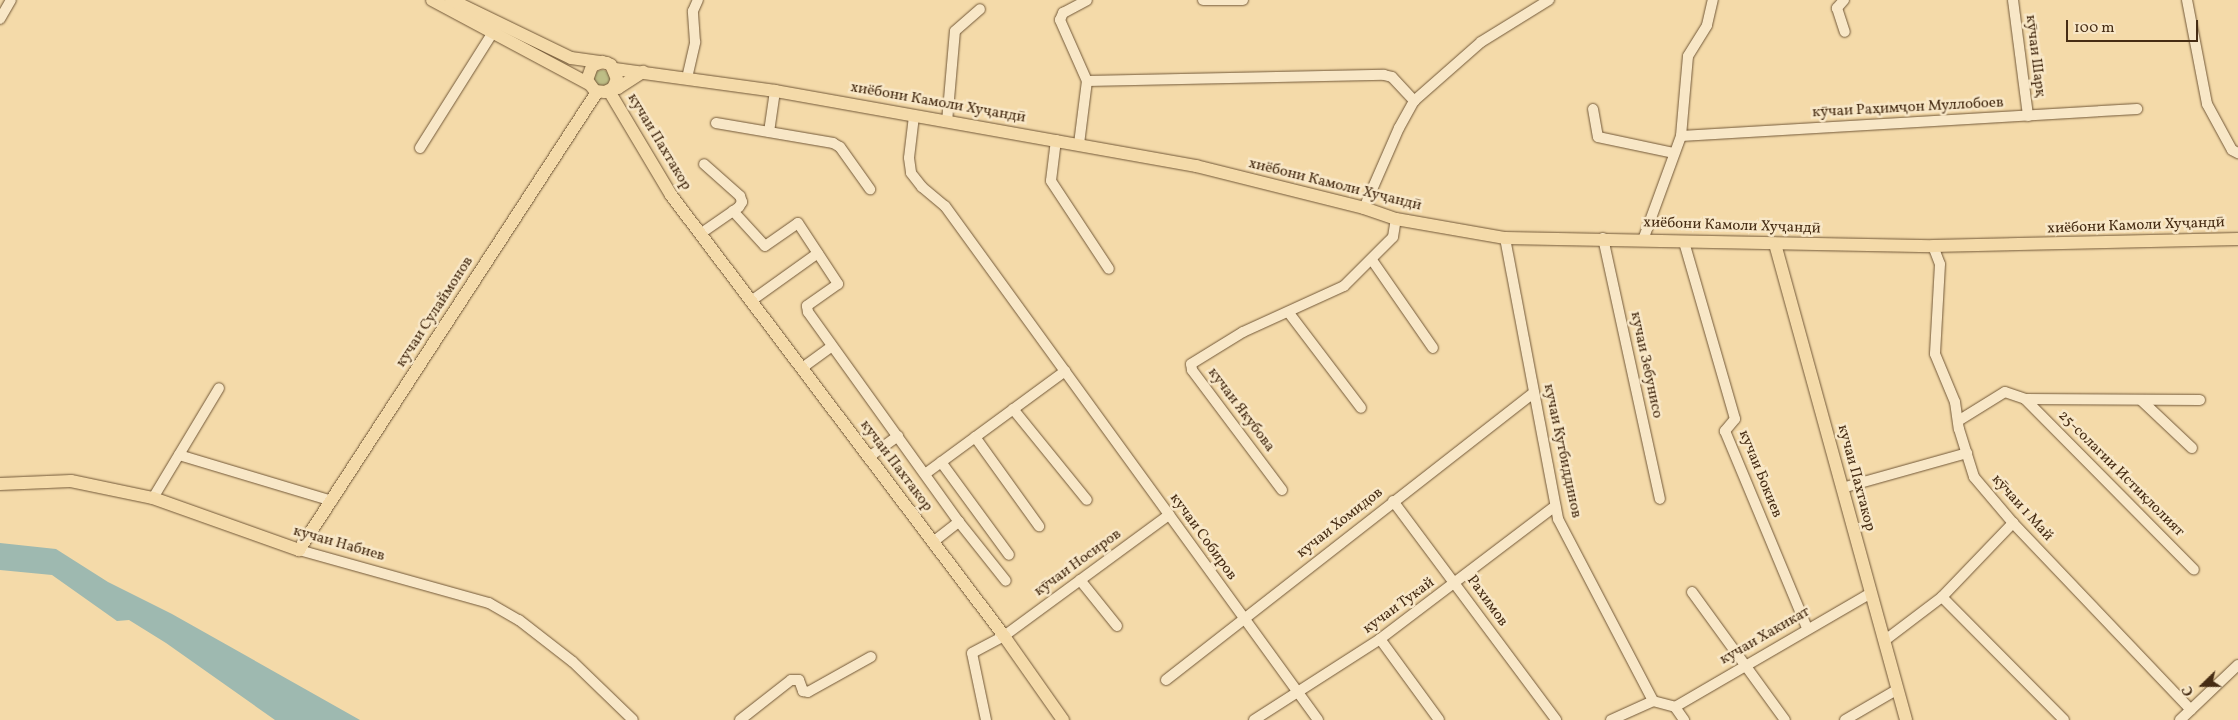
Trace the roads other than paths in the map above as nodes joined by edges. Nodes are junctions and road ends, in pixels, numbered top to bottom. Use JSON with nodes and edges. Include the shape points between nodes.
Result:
{"nodes":[{"id":1,"x":11,"y":0,"type":"edge"},
{"id":2,"x":432,"y":0,"type":"edge"},
{"id":3,"x":451,"y":0,"type":"edge"},
{"id":4,"x":698,"y":0,"type":"edge"},
{"id":5,"x":1087,"y":0,"type":"edge"},
{"id":6,"x":1204,"y":0,"type":"edge"},
{"id":7,"x":1243,"y":0,"type":"edge"},
{"id":8,"x":1549,"y":0,"type":"edge"},
{"id":9,"x":1713,"y":0,"type":"edge"},
{"id":10,"x":1844,"y":0,"type":"edge"},
{"id":11,"x":2013,"y":0,"type":"edge"},
{"id":12,"x":2187,"y":0,"type":"edge"},
{"id":13,"x":980,"y":9,"type":"dead end"},
{"id":14,"x":0,"y":19,"type":"edge"},
{"id":15,"x":495,"y":28,"type":"junction"},
{"id":16,"x":1845,"y":32,"type":"dead end"},
{"id":17,"x":602,"y":62,"type":"junction"},
{"id":18,"x":615,"y":69,"type":"junction"},
{"id":19,"x":643,"y":72,"type":"junction"},
{"id":20,"x":687,"y":78,"type":"junction"},
{"id":21,"x":1087,"y":80,"type":"junction"},
{"id":22,"x":602,"y":89,"type":"junction"},
{"id":23,"x":775,"y":91,"type":"junction"},
{"id":24,"x":1414,"y":101,"type":"junction"},
{"id":25,"x":1592,"y":109,"type":"dead end"},
{"id":26,"x":2138,"y":110,"type":"dead end"},
{"id":27,"x":914,"y":116,"type":"junction"},
{"id":28,"x":2028,"y":116,"type":"junction"},
{"id":29,"x":947,"y":122,"type":"junction"},
{"id":30,"x":716,"y":123,"type":"dead end"},
{"id":31,"x":769,"y":132,"type":"junction"},
{"id":32,"x":1681,"y":136,"type":"junction"},
{"id":33,"x":1056,"y":140,"type":"junction"},
{"id":34,"x":1079,"y":144,"type":"junction"},
{"id":35,"x":420,"y":148,"type":"dead end"},
{"id":36,"x":1674,"y":153,"type":"junction"},
{"id":37,"x":2238,"y":153,"type":"edge"},
{"id":38,"x":704,"y":164,"type":"dead end"},
{"id":39,"x":870,"y":189,"type":"dead end"},
{"id":40,"x":1364,"y":208,"type":"junction"},
{"id":41,"x":733,"y":211,"type":"junction"},
{"id":42,"x":1396,"y":219,"type":"junction"},
{"id":43,"x":700,"y":234,"type":"junction"},
{"id":44,"x":1505,"y":238,"type":"junction"},
{"id":45,"x":1603,"y":238,"type":"junction"},
{"id":46,"x":2238,"y":238,"type":"edge"},
{"id":47,"x":1643,"y":240,"type":"junction"},
{"id":48,"x":1684,"y":242,"type":"junction"},
{"id":49,"x":1775,"y":244,"type":"junction"},
{"id":50,"x":1933,"y":246,"type":"junction"},
{"id":51,"x":818,"y":254,"type":"junction"},
{"id":52,"x":1372,"y":260,"type":"junction"},
{"id":53,"x":1109,"y":269,"type":"dead end"},
{"id":54,"x":751,"y":301,"type":"junction"},
{"id":55,"x":1289,"y":313,"type":"junction"},
{"id":56,"x":832,"y":346,"type":"junction"},
{"id":57,"x":1433,"y":348,"type":"dead end"},
{"id":58,"x":802,"y":368,"type":"junction"},
{"id":59,"x":1064,"y":371,"type":"junction"},
{"id":60,"x":218,"y":388,"type":"dead end"},
{"id":61,"x":1534,"y":392,"type":"junction"},
{"id":62,"x":2026,"y":399,"type":"junction"},
{"id":63,"x":2140,"y":400,"type":"junction"},
{"id":64,"x":2200,"y":400,"type":"dead end"},
{"id":65,"x":1361,"y":408,"type":"dead end"},
{"id":66,"x":1013,"y":409,"type":"junction"},
{"id":67,"x":1958,"y":421,"type":"junction"},
{"id":68,"x":898,"y":436,"type":"junction"},
{"id":69,"x":975,"y":437,"type":"junction"},
{"id":70,"x":2192,"y":448,"type":"dead end"},
{"id":71,"x":1967,"y":454,"type":"junction"},
{"id":72,"x":179,"y":455,"type":"junction"},
{"id":73,"x":869,"y":457,"type":"junction"},
{"id":74,"x":941,"y":462,"type":"junction"},
{"id":75,"x":925,"y":474,"type":"junction"},
{"id":76,"x":0,"y":484,"type":"edge"},
{"id":77,"x":1842,"y":488,"type":"junction"},
{"id":78,"x":1282,"y":490,"type":"dead end"},
{"id":79,"x":153,"y":498,"type":"junction"},
{"id":80,"x":1660,"y":498,"type":"dead end"},
{"id":81,"x":1087,"y":500,"type":"dead end"},
{"id":82,"x":332,"y":501,"type":"junction"},
{"id":83,"x":1393,"y":501,"type":"junction"},
{"id":84,"x":1556,"y":506,"type":"junction"},
{"id":85,"x":1169,"y":515,"type":"junction"},
{"id":86,"x":959,"y":522,"type":"junction"},
{"id":87,"x":2013,"y":523,"type":"junction"},
{"id":88,"x":1039,"y":526,"type":"dead end"},
{"id":89,"x":933,"y":542,"type":"junction"},
{"id":90,"x":299,"y":550,"type":"junction"},
{"id":91,"x":1009,"y":556,"type":"dead end"},
{"id":92,"x":2194,"y":570,"type":"dead end"},
{"id":93,"x":1080,"y":580,"type":"junction"},
{"id":94,"x":1006,"y":581,"type":"dead end"},
{"id":95,"x":1456,"y":584,"type":"junction"},
{"id":96,"x":1692,"y":592,"type":"dead end"},
{"id":97,"x":1871,"y":593,"type":"junction"},
{"id":98,"x":1942,"y":597,"type":"junction"},
{"id":99,"x":1244,"y":617,"type":"junction"},
{"id":100,"x":1117,"y":626,"type":"dead end"},
{"id":101,"x":1807,"y":628,"type":"junction"},
{"id":102,"x":1004,"y":636,"type":"junction"},
{"id":103,"x":1380,"y":639,"type":"junction"},
{"id":104,"x":1884,"y":642,"type":"junction"},
{"id":105,"x":871,"y":657,"type":"dead end"},
{"id":106,"x":1747,"y":664,"type":"junction"},
{"id":107,"x":2238,"y":665,"type":"edge"},
{"id":108,"x":1166,"y":680,"type":"dead end"},
{"id":109,"x":1898,"y":689,"type":"junction"},
{"id":110,"x":1297,"y":695,"type":"junction"},
{"id":111,"x":1653,"y":702,"type":"junction"},
{"id":112,"x":1675,"y":706,"type":"junction"},
{"id":113,"x":2185,"y":717,"type":"edge"},
{"id":114,"x":633,"y":720,"type":"edge"},
{"id":115,"x":740,"y":720,"type":"edge"},
{"id":116,"x":986,"y":720,"type":"edge"},
{"id":117,"x":1063,"y":720,"type":"edge"},
{"id":118,"x":1254,"y":720,"type":"edge"},
{"id":119,"x":1318,"y":720,"type":"edge"},
{"id":120,"x":1439,"y":720,"type":"edge"},
{"id":121,"x":1556,"y":720,"type":"edge"},
{"id":122,"x":1610,"y":720,"type":"edge"},
{"id":123,"x":1684,"y":720,"type":"edge"},
{"id":124,"x":1785,"y":720,"type":"edge"},
{"id":125,"x":1845,"y":720,"type":"edge"},
{"id":126,"x":1906,"y":720,"type":"edge"},
{"id":127,"x":2064,"y":720,"type":"edge"}],
"edges":[{"from":1,"to":14,"type":"street"},
{"from":2,"to":15,"type":"main road"},
{"from":3,"to":15,"type":"main road"},
{"from":4,"to":20,"type":"street","via":[[693,11],[696,42]]},
{"from":5,"to":21,"type":"street","via":[[1063,13],[1060,20]]},
{"from":6,"to":7,"type":"street"},
{"from":8,"to":24,"type":"street","via":[[1481,42]]},
{"from":9,"to":32,"type":"street","via":[[1707,25],[1688,56]]},
{"from":10,"to":16,"type":"street","via":[[1837,8]]},
{"from":11,"to":28,"type":"street","name":"кӯчаи Шарқ"},
{"from":12,"to":37,"type":"street","via":[[2207,104],[2232,150]]},
{"from":13,"to":29,"type":"street","via":[[955,31]]},
{"from":15,"to":17,"type":"main road","via":[[571,58]]},
{"from":15,"to":22,"type":"main road"},
{"from":15,"to":35,"type":"street"},
{"from":17,"to":18,"type":"main road"},
{"from":17,"to":22,"type":"main road","name":"кучаи Сулаймонов","via":[[589,70]]},
{"from":18,"to":19,"type":"main road","name":"хиёбони Камоли Хуҷандӣ"},
{"from":18,"to":22,"type":"main road","via":[[617,79]]},
{"from":19,"to":20,"type":"main road","name":"хиёбони Камоли Хуҷандӣ"},
{"from":19,"to":22,"type":"main road","via":[[618,88]]},
{"from":20,"to":23,"type":"main road","name":"хиёбони Камоли Хуҷандӣ"},
{"from":21,"to":24,"type":"street","via":[[1384,75],[1392,77]]},
{"from":21,"to":34,"type":"street"},
{"from":22,"to":43,"type":"main road","name":"кучаи Пахтакор"},
{"from":22,"to":82,"type":"main road","name":"кучаи Сулаймонов"},
{"from":23,"to":27,"type":"main road","name":"хиёбони Камоли Хуҷандӣ"},
{"from":23,"to":31,"type":"street"},
{"from":24,"to":40,"type":"street"},
{"from":25,"to":36,"type":"street","via":[[1598,137]]},
{"from":26,"to":28,"type":"street","name":"кӯчаи Раҳимҷон Муллобоев"},
{"from":27,"to":29,"type":"main road","name":"хиёбони Камоли Хуҷандӣ"},
{"from":27,"to":59,"type":"street","name":"кучаи Собиров","via":[[908,158],[911,173],[922,188],[944,206]]},
{"from":28,"to":32,"type":"street","name":"кӯчаи Раҳимҷон Муллобоев"},
{"from":29,"to":33,"type":"main road","name":"хиёбони Камоли Хуҷандӣ"},
{"from":30,"to":31,"type":"street"},
{"from":31,"to":39,"type":"street","via":[[833,143],[840,147]]},
{"from":32,"to":36,"type":"street"},
{"from":33,"to":34,"type":"main road","name":"хиёбони Камоли Хуҷандӣ"},
{"from":33,"to":53,"type":"street","via":[[1051,181]]},
{"from":34,"to":40,"type":"main road","name":"хиёбони Камоли Хуҷандӣ","via":[[1196,166]]},
{"from":36,"to":47,"type":"street"},
{"from":38,"to":41,"type":"street","name":"кучаи Пахтакор","via":[[740,196],[742,202]]},
{"from":40,"to":42,"type":"main road","name":"хиёбони Камоли Хуҷандӣ"},
{"from":41,"to":43,"type":"street"},
{"from":41,"to":51,"type":"street","name":"кучаи Пахтакор","via":[[759,244],[765,246],[798,223]]},
{"from":42,"to":44,"type":"main road","name":"хиёбони Камоли Хуҷандӣ"},
{"from":42,"to":52,"type":"street","name":"кучаи Якубова","via":[[1393,237]]},
{"from":43,"to":54,"type":"main road","name":"кучаи Пахтакор"},
{"from":44,"to":45,"type":"main road","name":"хиёбони Камоли Хуҷандӣ"},
{"from":44,"to":61,"type":"street","name":"кучаи Кутбиддинов"},
{"from":45,"to":47,"type":"main road","name":"хиёбони Камоли Хуҷандӣ"},
{"from":45,"to":80,"type":"street","name":"кучаи Зебунисо"},
{"from":46,"to":50,"type":"main road","name":"хиёбони Камоли Хуҷандӣ"},
{"from":47,"to":48,"type":"main road","name":"хиёбони Камоли Хуҷандӣ"},
{"from":48,"to":49,"type":"main road","name":"хиёбони Камоли Хуҷандӣ"},
{"from":48,"to":101,"type":"street","name":"кучаи Бокиев","via":[[1735,419],[1725,431]]},
{"from":49,"to":50,"type":"main road","name":"хиёбони Камоли Хуҷандӣ"},
{"from":49,"to":77,"type":"main road","name":"кучаи Пахтакор"},
{"from":50,"to":67,"type":"street","name":"кӯчаи 1 Май","via":[[1940,264],[1935,354],[1955,402]]},
{"from":51,"to":54,"type":"street"},
{"from":51,"to":56,"type":"street","name":"кучаи Пахтакор","via":[[838,284],[807,306]]},
{"from":52,"to":55,"type":"street","name":"кучаи Якубова","via":[[1344,286]]},
{"from":52,"to":57,"type":"street"},
{"from":54,"to":58,"type":"main road","name":"кучаи Пахтакор"},
{"from":55,"to":65,"type":"street"},
{"from":55,"to":78,"type":"street","name":"кучаи Якубова","via":[[1243,332],[1191,364],[1192,370]]},
{"from":56,"to":58,"type":"street"},
{"from":56,"to":68,"type":"street","name":"кучаи Пахтакор"},
{"from":58,"to":73,"type":"main road","name":"кучаи Пахтакор"},
{"from":59,"to":66,"type":"street"},
{"from":59,"to":85,"type":"street","name":"кучаи Собиров"},
{"from":60,"to":72,"type":"street"},
{"from":61,"to":83,"type":"street","name":"кучаи Хомидов"},
{"from":61,"to":84,"type":"street","name":"кучаи Кутбиддинов"},
{"from":62,"to":63,"type":"street","name":"25-солагии Истиқлолият"},
{"from":62,"to":67,"type":"street","name":"25-солагии Истиқлолият","via":[[2004,392]]},
{"from":62,"to":92,"type":"street","name":"25-солагии Истиқлолият"},
{"from":63,"to":64,"type":"street","name":"25-солагии Истиқлолият"},
{"from":63,"to":70,"type":"street"},
{"from":66,"to":69,"type":"street"},
{"from":66,"to":81,"type":"street"},
{"from":67,"to":71,"type":"street","name":"кӯчаи 1 Май"},
{"from":68,"to":73,"type":"street"},
{"from":68,"to":75,"type":"street","name":"кучаи Пахтакор"},
{"from":69,"to":74,"type":"street"},
{"from":69,"to":88,"type":"street"},
{"from":71,"to":77,"type":"street"},
{"from":71,"to":87,"type":"street","name":"кӯчаи 1 Май","via":[[1974,477]]},
{"from":72,"to":79,"type":"street"},
{"from":72,"to":82,"type":"street"},
{"from":73,"to":89,"type":"main road","name":"кучаи Пахтакор"},
{"from":74,"to":75,"type":"street"},
{"from":74,"to":91,"type":"street"},
{"from":75,"to":86,"type":"street","name":"кучаи Пахтакор"},
{"from":76,"to":79,"type":"main road","name":"кучаи Набиев","via":[[72,481]]},
{"from":77,"to":97,"type":"main road","name":"кучаи Пахтакор"},
{"from":79,"to":90,"type":"main road","name":"кучаи Набиев"},
{"from":82,"to":90,"type":"main road","name":"кучаи Сулаймонов"},
{"from":83,"to":95,"type":"street","name":"Рахимов"},
{"from":83,"to":99,"type":"street","name":"кучаи Хомидов"},
{"from":84,"to":95,"type":"street","name":"кучаи Тукай"},
{"from":84,"to":111,"type":"street","name":"кучаи Кутбиддинов","via":[[1558,519]]},
{"from":85,"to":93,"type":"street","name":"кӯчаи Носиров"},
{"from":85,"to":99,"type":"street","name":"кучаи Собиров"},
{"from":86,"to":89,"type":"street"},
{"from":86,"to":94,"type":"street","name":"кучаи Пахтакор"},
{"from":87,"to":98,"type":"street"},
{"from":87,"to":113,"type":"street","name":"кӯчаи 1 Май"},
{"from":89,"to":102,"type":"main road","name":"кучаи Пахтакор"},
{"from":90,"to":114,"type":"street","name":"кучаи Набиев","via":[[489,603],[518,620],[573,662]]},
{"from":93,"to":100,"type":"street"},
{"from":93,"to":102,"type":"street","name":"кӯчаи Носиров"},
{"from":95,"to":103,"type":"street","name":"кучаи Тукай"},
{"from":95,"to":121,"type":"street","name":"Рахимов"},
{"from":96,"to":106,"type":"street"},
{"from":97,"to":101,"type":"street","name":"кучаи Хакикат"},
{"from":97,"to":104,"type":"main road","name":"кучаи Пахтакор"},
{"from":98,"to":104,"type":"street"},
{"from":98,"to":127,"type":"street"},
{"from":99,"to":108,"type":"street","name":"кучаи Хомидов"},
{"from":99,"to":110,"type":"street","name":"кучаи Собиров"},
{"from":101,"to":106,"type":"street","name":"кучаи Хакикат"},
{"from":102,"to":116,"type":"street","name":"кӯчаи Носиров","via":[[972,653]]},
{"from":102,"to":117,"type":"main road","name":"кучаи Пахтакор"},
{"from":103,"to":110,"type":"street","name":"кучаи Тукай"},
{"from":103,"to":120,"type":"street"},
{"from":104,"to":109,"type":"main road","name":"кучаи Пахтакор"},
{"from":105,"to":115,"type":"street","via":[[808,692],[803,691],[799,680],[791,680]]},
{"from":106,"to":112,"type":"street","name":"кучаи Хакикат"},
{"from":106,"to":124,"type":"street"},
{"from":107,"to":113,"type":"street"},
{"from":109,"to":125,"type":"street"},
{"from":109,"to":126,"type":"main road","name":"кучаи Пахтакор"},
{"from":110,"to":118,"type":"street","name":"кучаи Тукай"},
{"from":110,"to":119,"type":"street","name":"кучаи Собиров"},
{"from":111,"to":112,"type":"street"},
{"from":111,"to":122,"type":"street"},
{"from":112,"to":123,"type":"street"}]}
